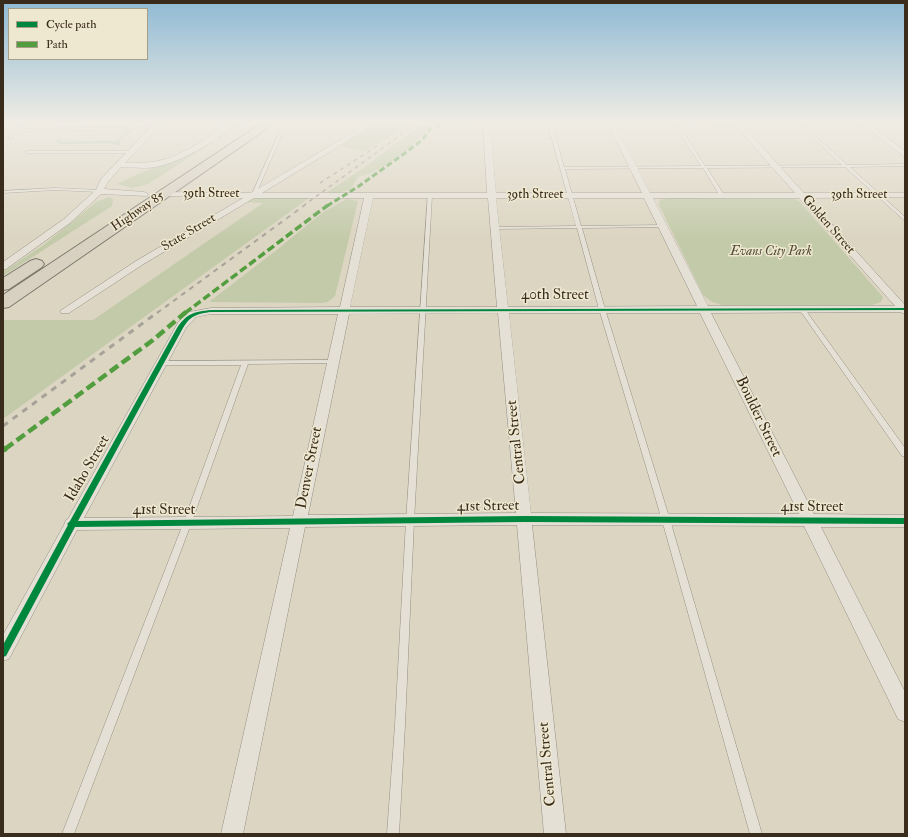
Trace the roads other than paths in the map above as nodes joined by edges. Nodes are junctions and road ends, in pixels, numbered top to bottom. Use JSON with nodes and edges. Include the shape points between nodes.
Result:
{"nodes":[{"id":1,"x":124,"y":160,"type":"edge"},
{"id":2,"x":170,"y":160,"type":"edge"},
{"id":3,"x":196,"y":160,"type":"edge"},
{"id":4,"x":215,"y":160,"type":"edge"},
{"id":5,"x":269,"y":160,"type":"edge"},
{"id":6,"x":312,"y":160,"type":"edge"},
{"id":7,"x":489,"y":160,"type":"edge"},
{"id":8,"x":560,"y":160,"type":"edge"},
{"id":9,"x":629,"y":160,"type":"edge"},
{"id":10,"x":699,"y":160,"type":"edge"},
{"id":11,"x":771,"y":160,"type":"edge"},
{"id":12,"x":840,"y":160,"type":"edge"},
{"id":13,"x":119,"y":165,"type":"junction"},
{"id":14,"x":905,"y":165,"type":"edge"},
{"id":15,"x":776,"y":166,"type":"junction"},
{"id":16,"x":846,"y":166,"type":"junction"},
{"id":17,"x":704,"y":167,"type":"junction"},
{"id":18,"x":562,"y":168,"type":"junction"},
{"id":19,"x":633,"y":168,"type":"junction"},
{"id":20,"x":3,"y":192,"type":"edge"},
{"id":21,"x":97,"y":194,"type":"junction"},
{"id":22,"x":144,"y":194,"type":"junction"},
{"id":23,"x":165,"y":194,"type":"junction"},
{"id":24,"x":254,"y":194,"type":"junction"},
{"id":25,"x":905,"y":194,"type":"edge"},
{"id":26,"x":430,"y":195,"type":"junction"},
{"id":27,"x":492,"y":195,"type":"junction"},
{"id":28,"x":569,"y":195,"type":"junction"},
{"id":29,"x":647,"y":195,"type":"junction"},
{"id":30,"x":722,"y":195,"type":"junction"},
{"id":31,"x":801,"y":195,"type":"junction"},
{"id":32,"x":878,"y":195,"type":"junction"},
{"id":33,"x":369,"y":196,"type":"junction"},
{"id":34,"x":905,"y":220,"type":"edge"},
{"id":35,"x":578,"y":226,"type":"junction"},
{"id":36,"x":663,"y":226,"type":"junction"},
{"id":37,"x":496,"y":228,"type":"junction"},
{"id":38,"x":3,"y":267,"type":"edge"},
{"id":39,"x":3,"y":285,"type":"edge"},
{"id":40,"x":3,"y":303,"type":"edge"},
{"id":41,"x":424,"y":309,"type":"junction"},
{"id":42,"x":504,"y":309,"type":"junction"},
{"id":43,"x":602,"y":309,"type":"junction"},
{"id":44,"x":705,"y":309,"type":"junction"},
{"id":45,"x":802,"y":309,"type":"junction"},
{"id":46,"x":345,"y":310,"type":"junction"},
{"id":47,"x":905,"y":310,"type":"edge"},
{"id":48,"x":65,"y":311,"type":"dead end"},
{"id":49,"x":206,"y":311,"type":"joint"},
{"id":50,"x":333,"y":362,"type":"junction"},
{"id":51,"x":161,"y":363,"type":"junction"},
{"id":52,"x":245,"y":363,"type":"junction"},
{"id":53,"x":905,"y":454,"type":"edge"},
{"id":54,"x":525,"y":519,"type":"junction"},
{"id":55,"x":666,"y":520,"type":"junction"},
{"id":56,"x":410,"y":521,"type":"junction"},
{"id":57,"x":810,"y":521,"type":"junction"},
{"id":58,"x":905,"y":521,"type":"edge"},
{"id":59,"x":300,"y":522,"type":"junction"},
{"id":60,"x":71,"y":524,"type":"junction"},
{"id":61,"x":187,"y":524,"type":"junction"},
{"id":62,"x":3,"y":653,"type":"edge"},
{"id":63,"x":905,"y":712,"type":"edge"},
{"id":64,"x":68,"y":834,"type":"edge"},
{"id":65,"x":232,"y":834,"type":"edge"},
{"id":66,"x":393,"y":834,"type":"edge"},
{"id":67,"x":555,"y":834,"type":"edge"},
{"id":68,"x":756,"y":834,"type":"edge"}],
"edges":[{"from":1,"to":13,"type":"street"},
{"from":2,"to":13,"type":"street","via":[[146,166]]},
{"from":3,"to":22,"type":"highway","name":"Highway 85"},
{"from":4,"to":23,"type":"highway","name":"Highway 85"},
{"from":5,"to":24,"type":"lane"},
{"from":6,"to":24,"type":"street","name":"State Street"},
{"from":7,"to":27,"type":"street","name":"Central Street"},
{"from":8,"to":18,"type":"lane"},
{"from":9,"to":19,"type":"street","name":"Boulder Street"},
{"from":10,"to":17,"type":"lane"},
{"from":11,"to":15,"type":"street","name":"Golden Street"},
{"from":12,"to":16,"type":"lane"},
{"from":13,"to":21,"type":"street","via":[[104,181]]},
{"from":14,"to":16,"type":"lane"},
{"from":15,"to":16,"type":"lane"},
{"from":15,"to":17,"type":"lane"},
{"from":15,"to":31,"type":"street","name":"Golden Street"},
{"from":16,"to":32,"type":"lane"},
{"from":17,"to":19,"type":"lane"},
{"from":17,"to":30,"type":"lane"},
{"from":18,"to":19,"type":"lane"},
{"from":18,"to":28,"type":"lane"},
{"from":19,"to":29,"type":"street","name":"Boulder Street"},
{"from":20,"to":21,"type":"lane","via":[[55,189]]},
{"from":21,"to":22,"type":"street"},
{"from":21,"to":38,"type":"street","via":[[67,221]]},
{"from":22,"to":39,"type":"highway","name":"Highway 85"},
{"from":23,"to":24,"type":"street","name":"39th Street"},
{"from":23,"to":40,"type":"highway","name":"Highway 85"},
{"from":24,"to":33,"type":"street","name":"39th Street"},
{"from":24,"to":48,"type":"street","name":"State Street"},
{"from":25,"to":32,"type":"street","name":"39th Street"},
{"from":26,"to":27,"type":"street","name":"39th Street"},
{"from":26,"to":33,"type":"street","name":"39th Street"},
{"from":26,"to":41,"type":"lane"},
{"from":27,"to":28,"type":"street","name":"39th Street"},
{"from":27,"to":37,"type":"street","name":"Central Street"},
{"from":28,"to":29,"type":"street","name":"39th Street"},
{"from":28,"to":35,"type":"lane"},
{"from":29,"to":30,"type":"street","name":"39th Street"},
{"from":29,"to":36,"type":"street","name":"Boulder Street"},
{"from":30,"to":31,"type":"street","name":"39th Street"},
{"from":31,"to":32,"type":"street","name":"39th Street"},
{"from":31,"to":47,"type":"street","name":"Golden Street"},
{"from":32,"to":34,"type":"lane"},
{"from":33,"to":46,"type":"street","name":"Denver Street"},
{"from":35,"to":36,"type":"lane"},
{"from":35,"to":37,"type":"lane"},
{"from":35,"to":43,"type":"lane"},
{"from":36,"to":44,"type":"street","name":"Boulder Street"},
{"from":37,"to":42,"type":"street","name":"Central Street"},
{"from":41,"to":42,"type":"street","name":"40th Street"},
{"from":41,"to":46,"type":"street","name":"40th Street"},
{"from":41,"to":56,"type":"lane"},
{"from":42,"to":43,"type":"street","name":"40th Street"},
{"from":42,"to":54,"type":"street","name":"Central Street"},
{"from":43,"to":44,"type":"street","name":"40th Street"},
{"from":43,"to":55,"type":"lane"},
{"from":44,"to":45,"type":"street","name":"40th Street"},
{"from":44,"to":57,"type":"street","name":"Boulder Street"},
{"from":45,"to":47,"type":"street","name":"40th Street"},
{"from":45,"to":53,"type":"lane"},
{"from":46,"to":49,"type":"street","name":"40th Street"},
{"from":46,"to":50,"type":"street","name":"Denver Street"},
{"from":49,"to":51,"type":"street","name":"Idaho Street","via":[[187,317]]},
{"from":50,"to":52,"type":"lane"},
{"from":50,"to":59,"type":"street","name":"Denver Street"},
{"from":51,"to":52,"type":"lane"},
{"from":51,"to":60,"type":"street","name":"Idaho Street"},
{"from":52,"to":61,"type":"lane"},
{"from":54,"to":55,"type":"street","name":"41st Street"},
{"from":54,"to":56,"type":"street","name":"41st Street"},
{"from":54,"to":67,"type":"street","name":"Central Street"},
{"from":55,"to":57,"type":"street","name":"41st Street"},
{"from":55,"to":68,"type":"lane"},
{"from":56,"to":59,"type":"street","name":"41st Street"},
{"from":56,"to":66,"type":"lane"},
{"from":57,"to":58,"type":"street","name":"41st Street"},
{"from":57,"to":63,"type":"street","name":"Boulder Street"},
{"from":59,"to":61,"type":"street","name":"41st Street"},
{"from":59,"to":65,"type":"street","name":"Denver Street"},
{"from":60,"to":61,"type":"street","name":"41st Street"},
{"from":60,"to":62,"type":"street","name":"Idaho Street"},
{"from":61,"to":64,"type":"lane"}]}
